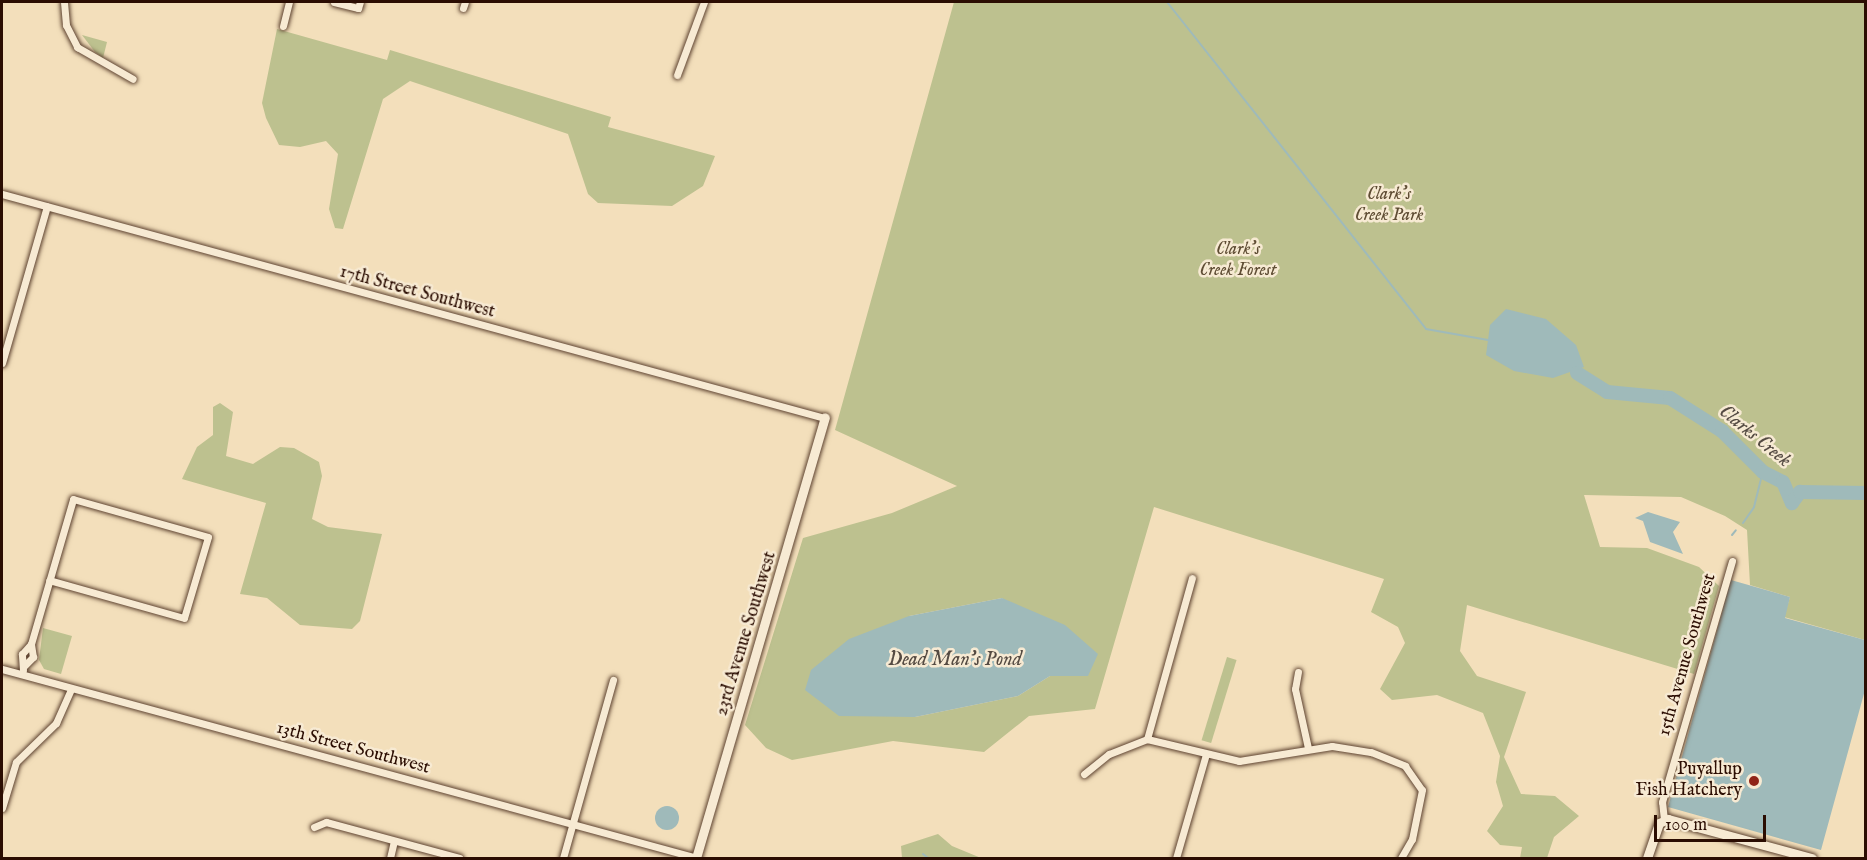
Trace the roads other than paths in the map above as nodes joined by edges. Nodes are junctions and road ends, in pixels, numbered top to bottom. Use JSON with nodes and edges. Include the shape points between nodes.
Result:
{"nodes":[{"id":1,"x":64,"y":2,"type":"edge"},
{"id":2,"x":289,"y":2,"type":"edge"},
{"id":3,"x":334,"y":2,"type":"edge"},
{"id":4,"x":704,"y":2,"type":"edge"},
{"id":5,"x":359,"y":5,"type":"edge"},
{"id":6,"x":283,"y":26,"type":"dead end"},
{"id":7,"x":677,"y":75,"type":"dead end"},
{"id":8,"x":133,"y":80,"type":"dead end"},
{"id":9,"x":2,"y":194,"type":"edge"},
{"id":10,"x":47,"y":206,"type":"junction"},
{"id":11,"x":2,"y":363,"type":"edge"},
{"id":12,"x":825,"y":418,"type":"joint"},
{"id":13,"x":1732,"y":561,"type":"dead end"},
{"id":14,"x":1192,"y":578,"type":"dead end"},
{"id":15,"x":49,"y":580,"type":"junction"},
{"id":16,"x":31,"y":644,"type":"junction"},
{"id":17,"x":24,"y":666,"type":"junction"},
{"id":18,"x":2,"y":669,"type":"edge"},
{"id":19,"x":1298,"y":672,"type":"dead end"},
{"id":20,"x":22,"y":675,"type":"junction"},
{"id":21,"x":614,"y":680,"type":"dead end"},
{"id":22,"x":72,"y":688,"type":"junction"},
{"id":23,"x":1147,"y":739,"type":"junction"},
{"id":24,"x":1308,"y":748,"type":"junction"},
{"id":25,"x":1206,"y":754,"type":"junction"},
{"id":26,"x":1084,"y":774,"type":"dead end"},
{"id":27,"x":2,"y":808,"type":"edge"},
{"id":28,"x":1664,"y":820,"type":"junction"},
{"id":29,"x":572,"y":824,"type":"junction"},
{"id":30,"x":314,"y":827,"type":"dead end"},
{"id":31,"x":394,"y":841,"type":"junction"},
{"id":32,"x":390,"y":858,"type":"edge"},
{"id":33,"x":459,"y":858,"type":"edge"},
{"id":34,"x":563,"y":858,"type":"edge"},
{"id":35,"x":696,"y":858,"type":"edge"},
{"id":36,"x":1176,"y":858,"type":"edge"},
{"id":37,"x":1401,"y":858,"type":"edge"},
{"id":38,"x":1647,"y":858,"type":"edge"},
{"id":39,"x":1812,"y":858,"type":"edge"}],
"edges":[{"from":1,"to":8,"type":"street","via":[[69,32],[89,57]]},
{"from":2,"to":6,"type":"street"},
{"from":3,"to":5,"type":"street"},
{"from":4,"to":7,"type":"street"},
{"from":9,"to":10,"type":"street","name":"17th Street Southwest"},
{"from":10,"to":11,"type":"street"},
{"from":10,"to":12,"type":"street","name":"17th Street Southwest"},
{"from":12,"to":35,"type":"street","name":"23rd Avenue Southwest"},
{"from":13,"to":28,"type":"street","name":"15th Avenue Southwest","via":[[1662,802]]},
{"from":14,"to":23,"type":"street"},
{"from":15,"to":15,"type":"street","via":[[73,499],[208,537],[184,618]]},
{"from":15,"to":16,"type":"street"},
{"from":16,"to":17,"type":"street","via":[[22,654]]},
{"from":16,"to":17,"type":"street","via":[[33,657]]},
{"from":17,"to":20,"type":"street"},
{"from":18,"to":20,"type":"street","name":"13th Street Southwest"},
{"from":19,"to":24,"type":"street","via":[[1295,689]]},
{"from":20,"to":22,"type":"street","name":"13th Street Southwest"},
{"from":21,"to":29,"type":"street"},
{"from":22,"to":27,"type":"street","via":[[56,723],[16,762]]},
{"from":22,"to":29,"type":"street","name":"13th Street Southwest"},
{"from":23,"to":25,"type":"street"},
{"from":23,"to":26,"type":"street","via":[[1108,754]]},
{"from":24,"to":25,"type":"street","via":[[1248,761]]},
{"from":24,"to":37,"type":"street","via":[[1371,752],[1405,766],[1421,785],[1422,806]]},
{"from":25,"to":36,"type":"street"},
{"from":28,"to":38,"type":"street","name":"15th Avenue Southwest"},
{"from":28,"to":39,"type":"street"},
{"from":29,"to":34,"type":"street"},
{"from":29,"to":35,"type":"street","name":"13th Street Southwest"},
{"from":30,"to":31,"type":"street","via":[[326,822]]},
{"from":31,"to":32,"type":"street"},
{"from":31,"to":33,"type":"street"}]}
